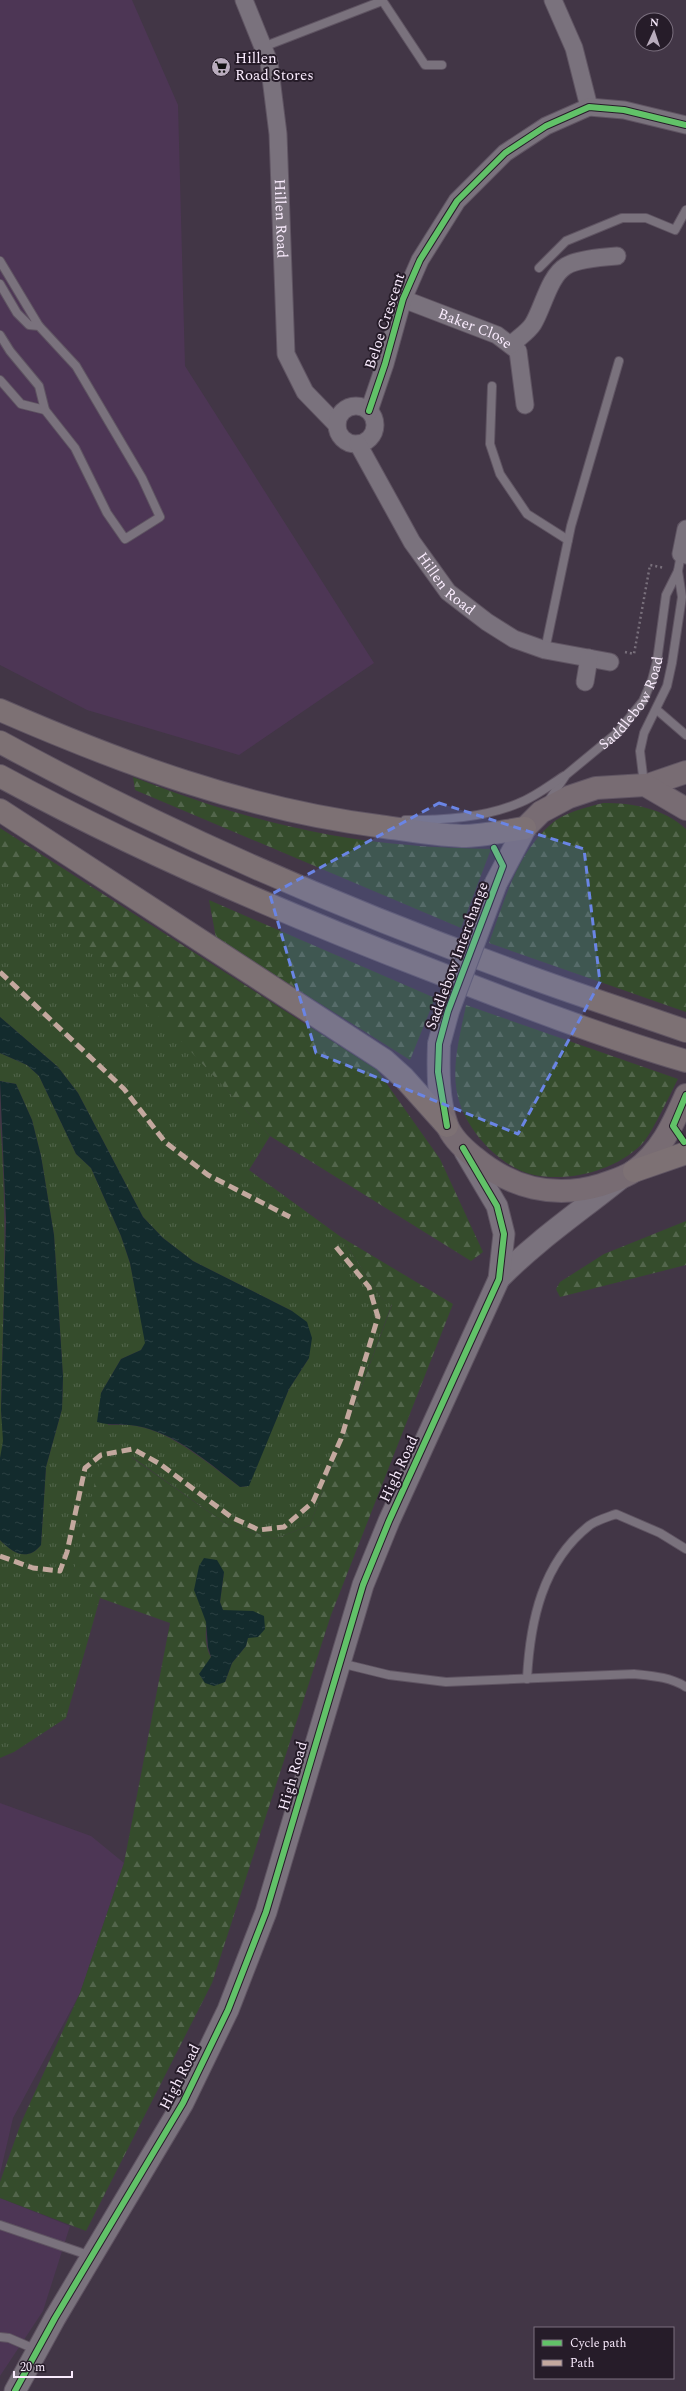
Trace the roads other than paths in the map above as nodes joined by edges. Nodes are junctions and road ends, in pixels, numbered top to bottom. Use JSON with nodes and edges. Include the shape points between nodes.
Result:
{"nodes":[{"id":1,"x":244,"y":0,"type":"edge"},
{"id":2,"x":382,"y":0,"type":"edge"},
{"id":3,"x":553,"y":0,"type":"edge"},
{"id":4,"x":263,"y":47,"type":"junction"},
{"id":5,"x":442,"y":65,"type":"dead end"},
{"id":6,"x":589,"y":107,"type":"junction"},
{"id":7,"x":686,"y":124,"type":"edge"},
{"id":8,"x":686,"y":210,"type":"edge"},
{"id":9,"x":616,"y":256,"type":"dead end"},
{"id":10,"x":0,"y":261,"type":"edge"},
{"id":11,"x":539,"y":268,"type":"dead end"},
{"id":12,"x":0,"y":284,"type":"edge"},
{"id":13,"x":403,"y":299,"type":"junction"},
{"id":14,"x":39,"y":326,"type":"junction"},
{"id":15,"x":0,"y":335,"type":"edge"},
{"id":16,"x":511,"y":345,"type":"junction"},
{"id":17,"x":619,"y":361,"type":"dead end"},
{"id":18,"x":0,"y":380,"type":"edge"},
{"id":19,"x":492,"y":386,"type":"dead end"},
{"id":20,"x":524,"y":405,"type":"dead end"},
{"id":21,"x":45,"y":410,"type":"junction"},
{"id":22,"x":369,"y":411,"type":"junction"},
{"id":23,"x":337,"y":425,"type":"junction"},
{"id":24,"x":358,"y":444,"type":"junction"},
{"id":25,"x":686,"y":528,"type":"edge"},
{"id":26,"x":568,"y":540,"type":"junction"},
{"id":27,"x":681,"y":560,"type":"edge"},
{"id":28,"x":545,"y":650,"type":"junction"},
{"id":29,"x":589,"y":658,"type":"junction"},
{"id":30,"x":610,"y":662,"type":"road end"},
{"id":31,"x":585,"y":682,"type":"dead end"},
{"id":32,"x":0,"y":710,"type":"edge"},
{"id":33,"x":657,"y":710,"type":"junction"},
{"id":34,"x":686,"y":736,"type":"edge"},
{"id":35,"x":0,"y":742,"type":"edge"},
{"id":36,"x":686,"y":772,"type":"edge"},
{"id":37,"x":566,"y":775,"type":"junction"},
{"id":38,"x":0,"y":776,"type":"edge"},
{"id":39,"x":646,"y":785,"type":"junction"},
{"id":40,"x":686,"y":809,"type":"edge"},
{"id":41,"x":0,"y":810,"type":"edge"},
{"id":42,"x":541,"y":812,"type":"junction"},
{"id":43,"x":337,"y":821,"type":"junction"},
{"id":44,"x":525,"y":828,"type":"junction"},
{"id":45,"x":686,"y":1031,"type":"edge"},
{"id":46,"x":686,"y":1061,"type":"edge"},
{"id":47,"x":686,"y":1095,"type":"edge"},
{"id":48,"x":447,"y":1126,"type":"junction"},
{"id":49,"x":463,"y":1148,"type":"junction"},
{"id":50,"x":686,"y":1153,"type":"edge"},
{"id":51,"x":627,"y":1175,"type":"junction"},
{"id":52,"x":495,"y":1288,"type":"junction"},
{"id":53,"x":686,"y":1549,"type":"edge"},
{"id":54,"x":339,"y":1663,"type":"junction"},
{"id":55,"x":527,"y":1679,"type":"junction"},
{"id":56,"x":686,"y":1687,"type":"edge"},
{"id":57,"x":0,"y":2225,"type":"edge"},
{"id":58,"x":92,"y":2256,"type":"junction"},
{"id":59,"x":0,"y":2337,"type":"edge"},
{"id":60,"x":38,"y":2350,"type":"junction"},
{"id":61,"x":15,"y":2391,"type":"edge"}],
"edges":[{"from":1,"to":4,"type":"street","name":"Hillen Road"},
{"from":2,"to":4,"type":"lane"},
{"from":2,"to":5,"type":"lane","via":[[425,65]]},
{"from":3,"to":6,"type":"street","via":[[574,48]]},
{"from":4,"to":23,"type":"street","name":"Hillen Road","via":[[269,62],[278,134],[286,354],[305,392]]},
{"from":6,"to":7,"type":"street","name":"Beloe Crescent","via":[[624,110]]},
{"from":6,"to":13,"type":"street","name":"Beloe Crescent","via":[[546,126],[505,153],[456,201],[420,260]]},
{"from":8,"to":11,"type":"lane","via":[[675,230],[646,218],[622,218],[566,241]]},
{"from":9,"to":16,"type":"street","via":[[565,266],[547,289],[542,308],[532,325]]},
{"from":10,"to":14,"type":"lane"},
{"from":12,"to":14,"type":"lane","via":[[17,313],[28,325]]},
{"from":13,"to":16,"type":"street","name":"Baker Close","via":[[497,334]]},
{"from":13,"to":22,"type":"street","name":"Beloe Crescent"},
{"from":14,"to":21,"type":"lane","via":[[76,366],[142,478],[160,517],[126,539],[107,513],[75,448]]},
{"from":15,"to":21,"type":"lane","via":[[10,351],[40,386]]},
{"from":16,"to":20,"type":"street","name":"Baker Close","via":[[518,350]]},
{"from":17,"to":26,"type":"lane"},
{"from":18,"to":21,"type":"lane","via":[[21,404]]},
{"from":19,"to":26,"type":"lane","via":[[490,444],[500,474],[527,514]]},
{"from":22,"to":23,"type":"street","via":[[358,406],[345,409]]},
{"from":22,"to":24,"type":"street","via":[[373,416],[375,428],[369,439]]},
{"from":23,"to":24,"type":"street","name":"Hillen Road","via":[[341,437],[352,444]]},
{"from":24,"to":28,"type":"street","name":"Hillen Road","via":[[412,542],[448,592],[514,639]]},
{"from":25,"to":27,"type":"street","name":"Saddlebow Road"},
{"from":26,"to":28,"type":"lane"},
{"from":27,"to":33,"type":"lane","name":"Saddlebow Road","via":[[682,597],[667,686]]},
{"from":27,"to":37,"type":"lane","name":"Saddlebow Road","via":[[666,595],[657,661],[643,701],[618,732]]},
{"from":28,"to":29,"type":"street","name":"Hillen Road"},
{"from":29,"to":30,"type":"street","name":"Hillen Road"},
{"from":29,"to":31,"type":"street"},
{"from":32,"to":43,"type":"highway","via":[[117,760],[194,786]]},
{"from":33,"to":34,"type":"lane","name":"Saddlebow Road"},
{"from":33,"to":39,"type":"lane","name":"Saddlebow Road","via":[[644,733],[640,751]]},
{"from":35,"to":45,"type":"highway","via":[[40,764],[231,856],[361,912],[516,972]]},
{"from":36,"to":39,"type":"main road","name":"Saddlebow Interchange"},
{"from":37,"to":42,"type":"lane","name":"Saddlebow Road"},
{"from":37,"to":43,"type":"lane","via":[[520,803],[487,814],[432,820]]},
{"from":38,"to":46,"type":"highway","via":[[214,881],[339,935],[508,1000]]},
{"from":39,"to":40,"type":"main road"},
{"from":39,"to":42,"type":"main road","name":"Saddlebow Interchange","via":[[596,788],[570,796]]},
{"from":41,"to":48,"type":"highway","via":[[384,1060],[404,1078]]},
{"from":42,"to":44,"type":"main road","name":"Saddlebow Interchange"},
{"from":43,"to":44,"type":"highway","via":[[463,836]]},
{"from":44,"to":48,"type":"main road","name":"Saddlebow Interchange","bridge":true,"via":[[496,883],[448,1011],[439,1044],[438,1072]]},
{"from":47,"to":51,"type":"main road","name":"Saddlebow Interchange","via":[[673,1126],[657,1150]]},
{"from":48,"to":49,"type":"main road","name":"Saddlebow Interchange"},
{"from":49,"to":51,"type":"main road","name":"Saddlebow Interchange","via":[[491,1171],[511,1182],[536,1190],[569,1192]]},
{"from":49,"to":52,"type":"street","name":"High Road","via":[[497,1206],[504,1234]]},
{"from":50,"to":51,"type":"highway"},
{"from":51,"to":52,"type":"street","name":"High Road","via":[[536,1244]]},
{"from":52,"to":54,"type":"street","name":"High Road","via":[[389,1521],[363,1585]]},
{"from":53,"to":55,"type":"lane","via":[[660,1533],[616,1514],[591,1524],[554,1566],[539,1600],[529,1642]]},
{"from":54,"to":55,"type":"lane","via":[[417,1680],[446,1682]]},
{"from":54,"to":58,"type":"street","name":"High Road","via":[[266,1912],[228,2010],[183,2103]]},
{"from":55,"to":56,"type":"lane","via":[[634,1674],[658,1676]]},
{"from":57,"to":58,"type":"lane"},
{"from":58,"to":60,"type":"street","name":"High Road"},
{"from":59,"to":60,"type":"lane"},
{"from":60,"to":61,"type":"street","name":"High Road"}]}
